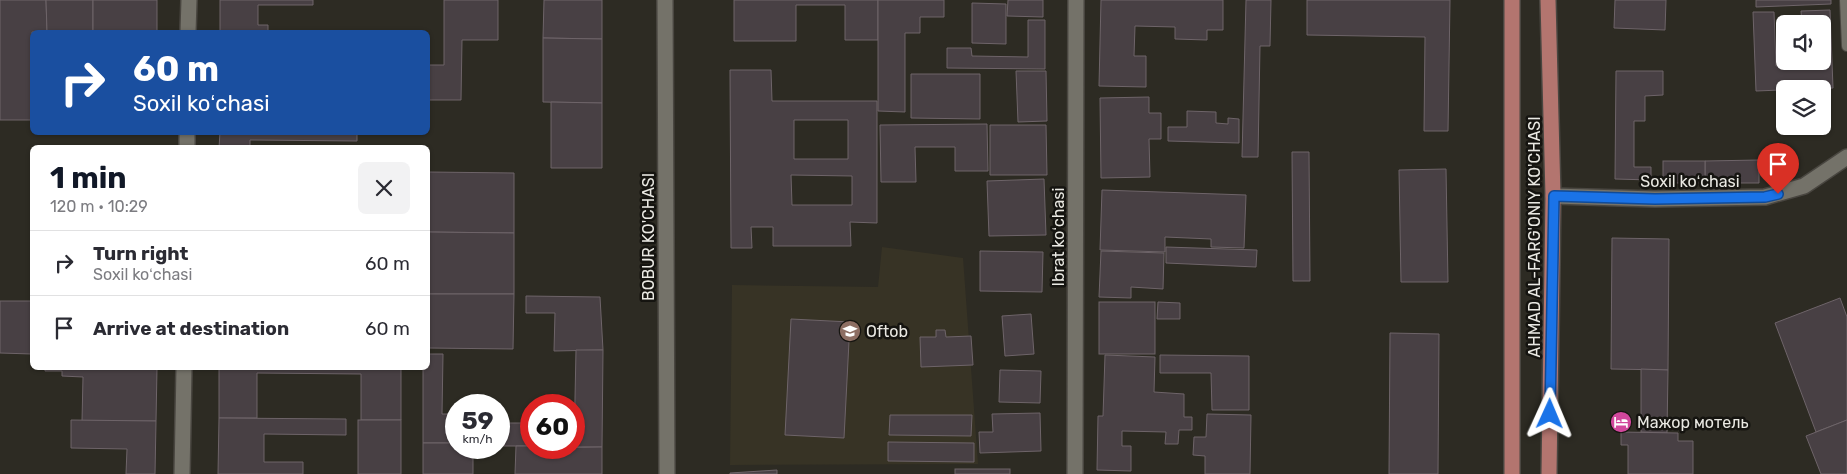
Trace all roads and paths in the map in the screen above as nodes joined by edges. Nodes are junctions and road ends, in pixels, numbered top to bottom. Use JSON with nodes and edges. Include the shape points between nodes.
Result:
{"nodes":[{"id":1,"x":189,"y":0,"type":"edge"},
{"id":2,"x":665,"y":0,"type":"edge"},
{"id":3,"x":1076,"y":0,"type":"edge"},
{"id":4,"x":1512,"y":0,"type":"edge"},
{"id":5,"x":1548,"y":0,"type":"edge"},
{"id":6,"x":1845,"y":0,"type":"edge"},
{"id":7,"x":188,"y":30,"type":"edge"},
{"id":8,"x":1847,"y":46,"type":"edge"},
{"id":9,"x":1847,"y":156,"type":"edge"},
{"id":10,"x":1554,"y":196,"type":"junction"},
{"id":11,"x":184,"y":370,"type":"edge"},
{"id":12,"x":182,"y":474,"type":"edge"},
{"id":13,"x":667,"y":474,"type":"edge"},
{"id":14,"x":1075,"y":474,"type":"edge"},
{"id":15,"x":1512,"y":474,"type":"edge"},
{"id":16,"x":1550,"y":474,"type":"edge"}],
"edges":[{"from":1,"to":7,"type":"street"},
{"from":2,"to":13,"type":"street","name":"BOBUR KO'CHASI"},
{"from":3,"to":14,"type":"street","name":"Ibrat koʻchasi"},
{"from":4,"to":15,"type":"main road","name":"AHMAD AL-FARG'ONIY KO'CHASI"},
{"from":5,"to":10,"type":"main road","name":"AHMAD AL-FARG'ONIY KO'CHASI"},
{"from":6,"to":8,"type":"lane"},
{"from":9,"to":10,"type":"street","name":"Soxil koʻchasi","via":[[1804,186],[1765,197],[1655,199]]},
{"from":10,"to":16,"type":"main road","name":"AHMAD AL-FARG'ONIY KO'CHASI"},
{"from":11,"to":12,"type":"street"}]}
